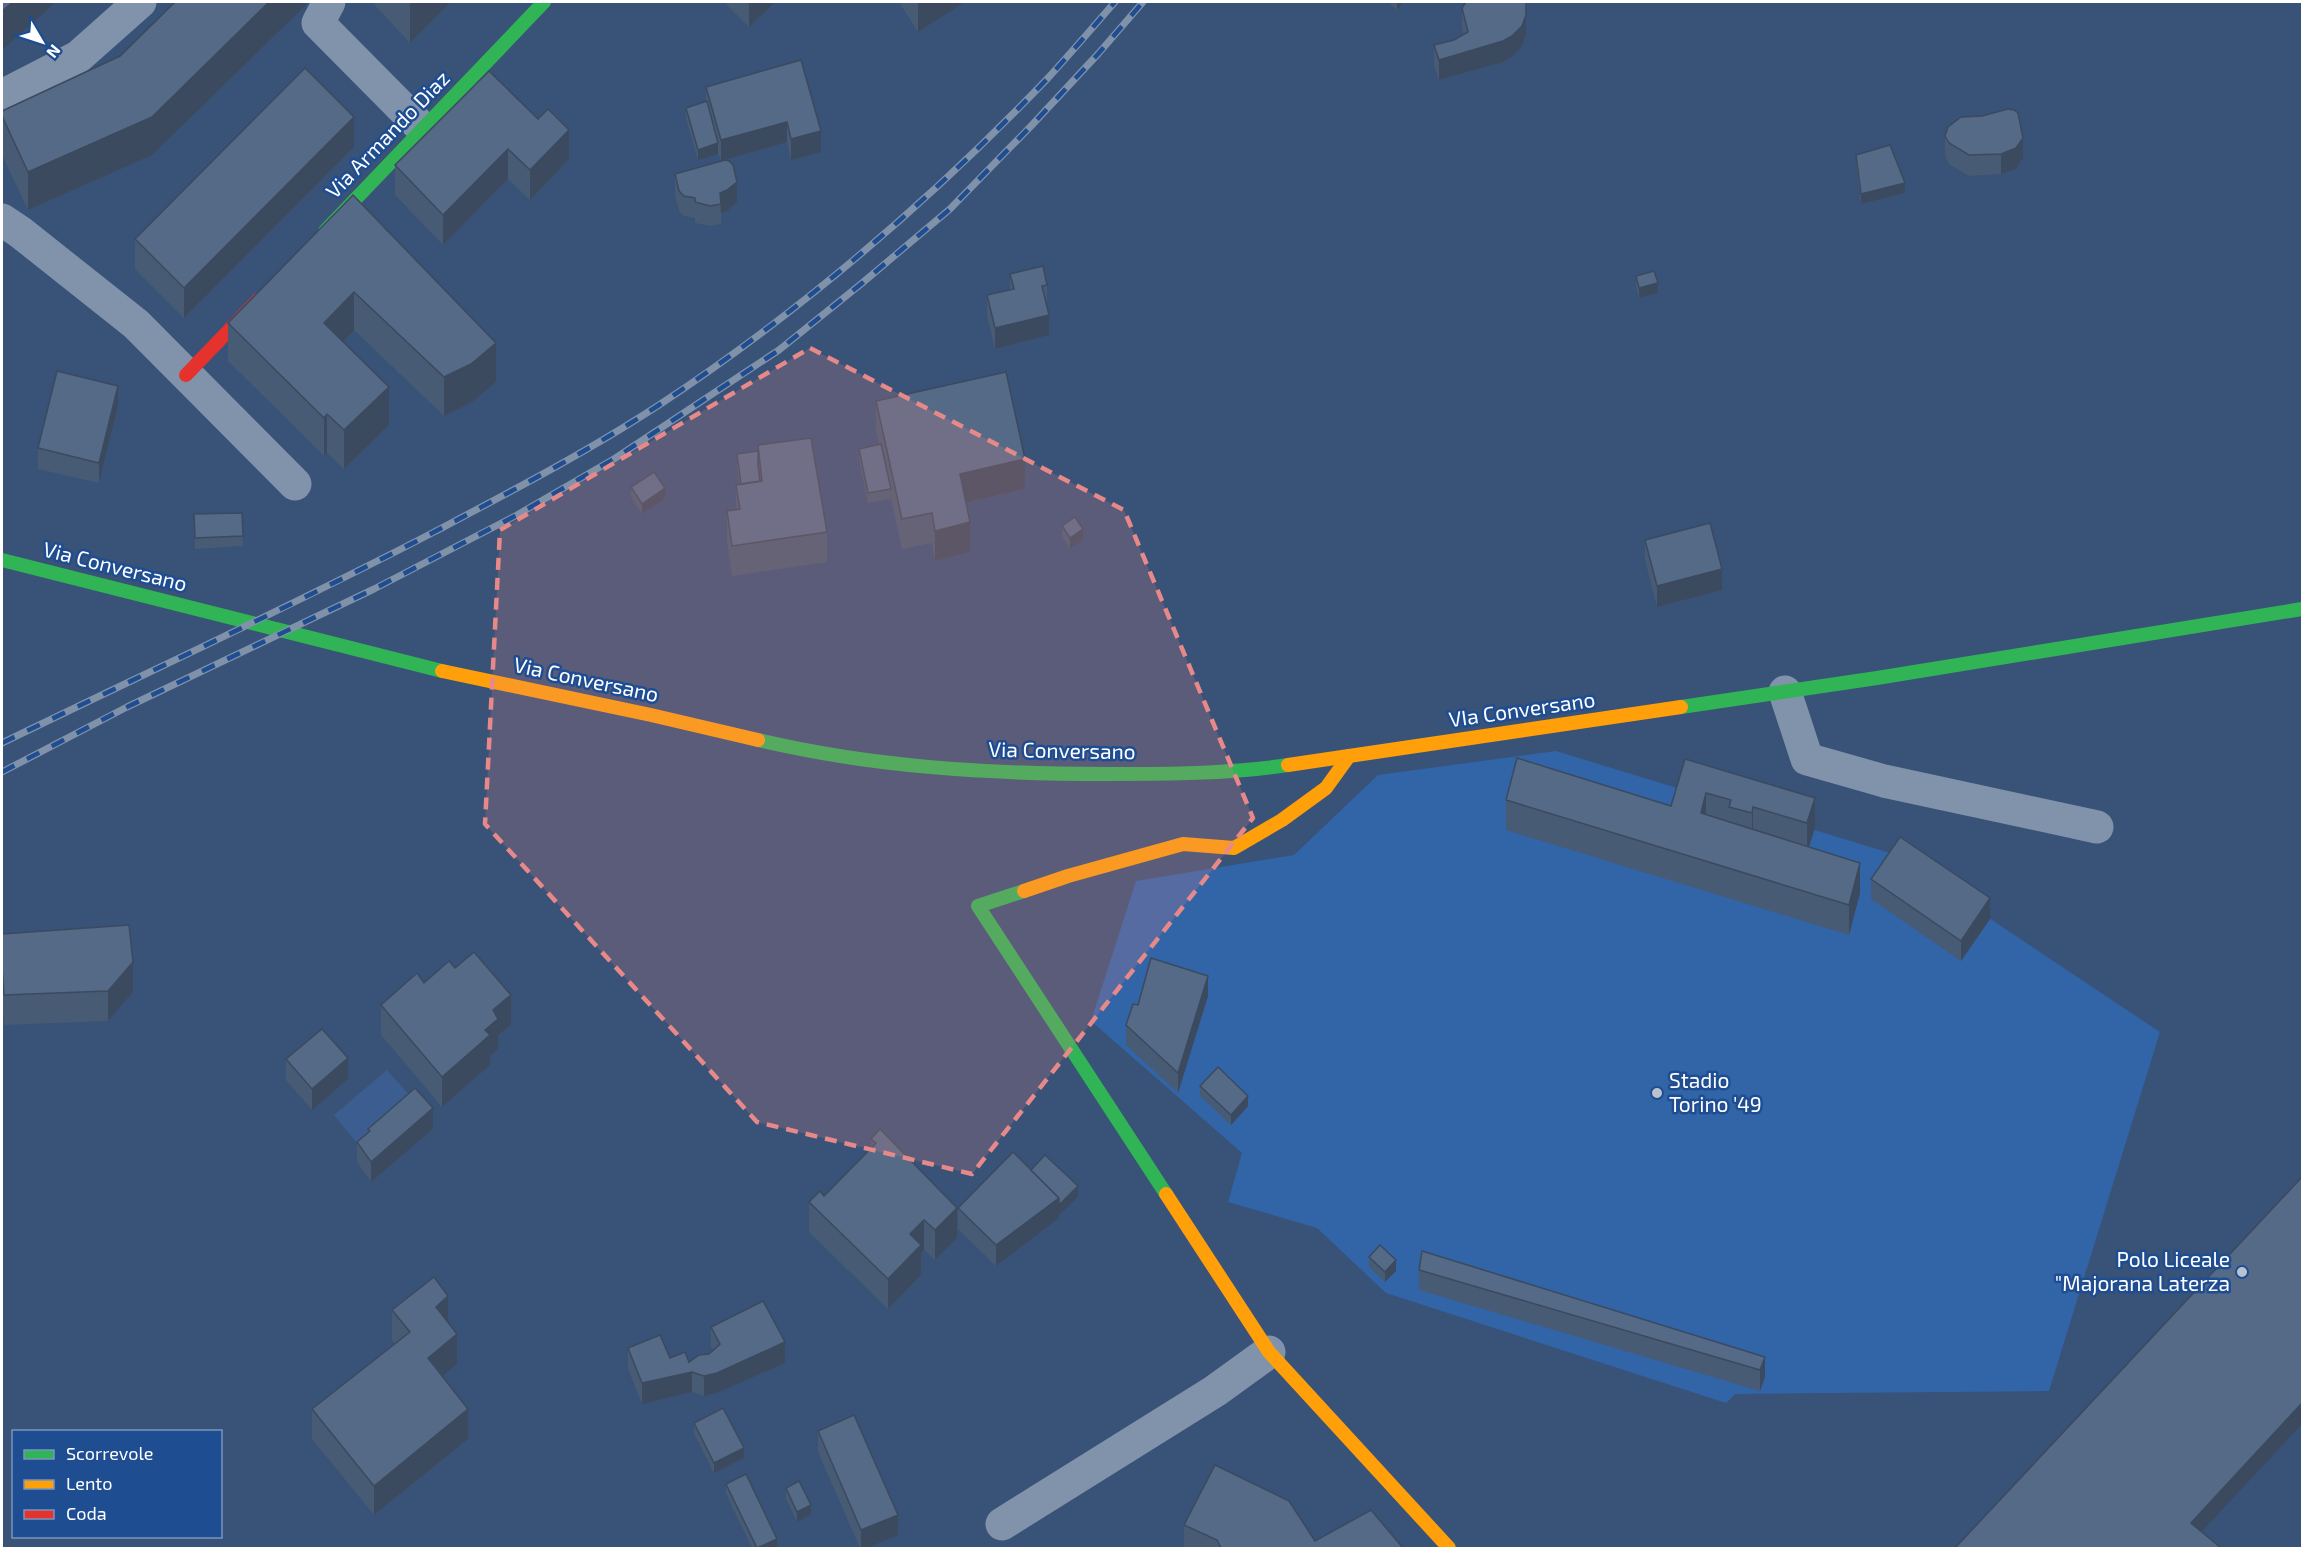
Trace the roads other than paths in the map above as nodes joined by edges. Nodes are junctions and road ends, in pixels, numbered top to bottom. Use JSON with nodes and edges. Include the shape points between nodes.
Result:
{"nodes":[{"id":1,"x":140,"y":2,"type":"edge"},
{"id":2,"x":329,"y":2,"type":"edge"},
{"id":3,"x":544,"y":2,"type":"edge"},
{"id":4,"x":2,"y":96,"type":"edge"},
{"id":5,"x":423,"y":129,"type":"junction"},
{"id":6,"x":2,"y":220,"type":"edge"},
{"id":7,"x":317,"y":239,"type":"edge"},
{"id":8,"x":268,"y":290,"type":"edge"},
{"id":9,"x":186,"y":375,"type":"junction"},
{"id":10,"x":295,"y":484,"type":"dead end"},
{"id":11,"x":2,"y":560,"type":"edge"},
{"id":12,"x":2302,"y":609,"type":"edge"},
{"id":13,"x":1785,"y":692,"type":"junction"},
{"id":14,"x":1349,"y":756,"type":"junction"},
{"id":15,"x":1173,"y":774,"type":"joint"},
{"id":16,"x":2097,"y":827,"type":"dead end"},
{"id":17,"x":1269,"y":1352,"type":"junction"},
{"id":18,"x":1002,"y":1524,"type":"dead end"},
{"id":19,"x":1449,"y":1548,"type":"edge"}],
"edges":[{"from":1,"to":4,"type":"street","via":[[78,57]]},
{"from":2,"to":5,"type":"street","via":[[318,23]]},
{"from":3,"to":5,"type":"main road","name":"Via Armando Diaz"},
{"from":5,"to":7,"type":"main road","name":"Via Armando Diaz"},
{"from":6,"to":9,"type":"street","via":[[136,324]]},
{"from":8,"to":9,"type":"main road"},
{"from":9,"to":10,"type":"street"},
{"from":11,"to":15,"type":"main road","name":"Via Conversano","via":[[459,675],[778,745],[917,766],[1036,774]]},
{"from":12,"to":13,"type":"main road","name":"VIa Conversano"},
{"from":13,"to":14,"type":"main road","name":"VIa Conversano"},
{"from":13,"to":16,"type":"street","via":[[1807,759],[1884,781]]},
{"from":14,"to":15,"type":"main road","name":"VIa Conversano","via":[[1266,768]]},
{"from":14,"to":17,"type":"main road","via":[[1326,788],[1234,848],[1183,844],[978,906]]},
{"from":17,"to":18,"type":"street","via":[[1215,1391]]},
{"from":17,"to":19,"type":"main road"}]}
